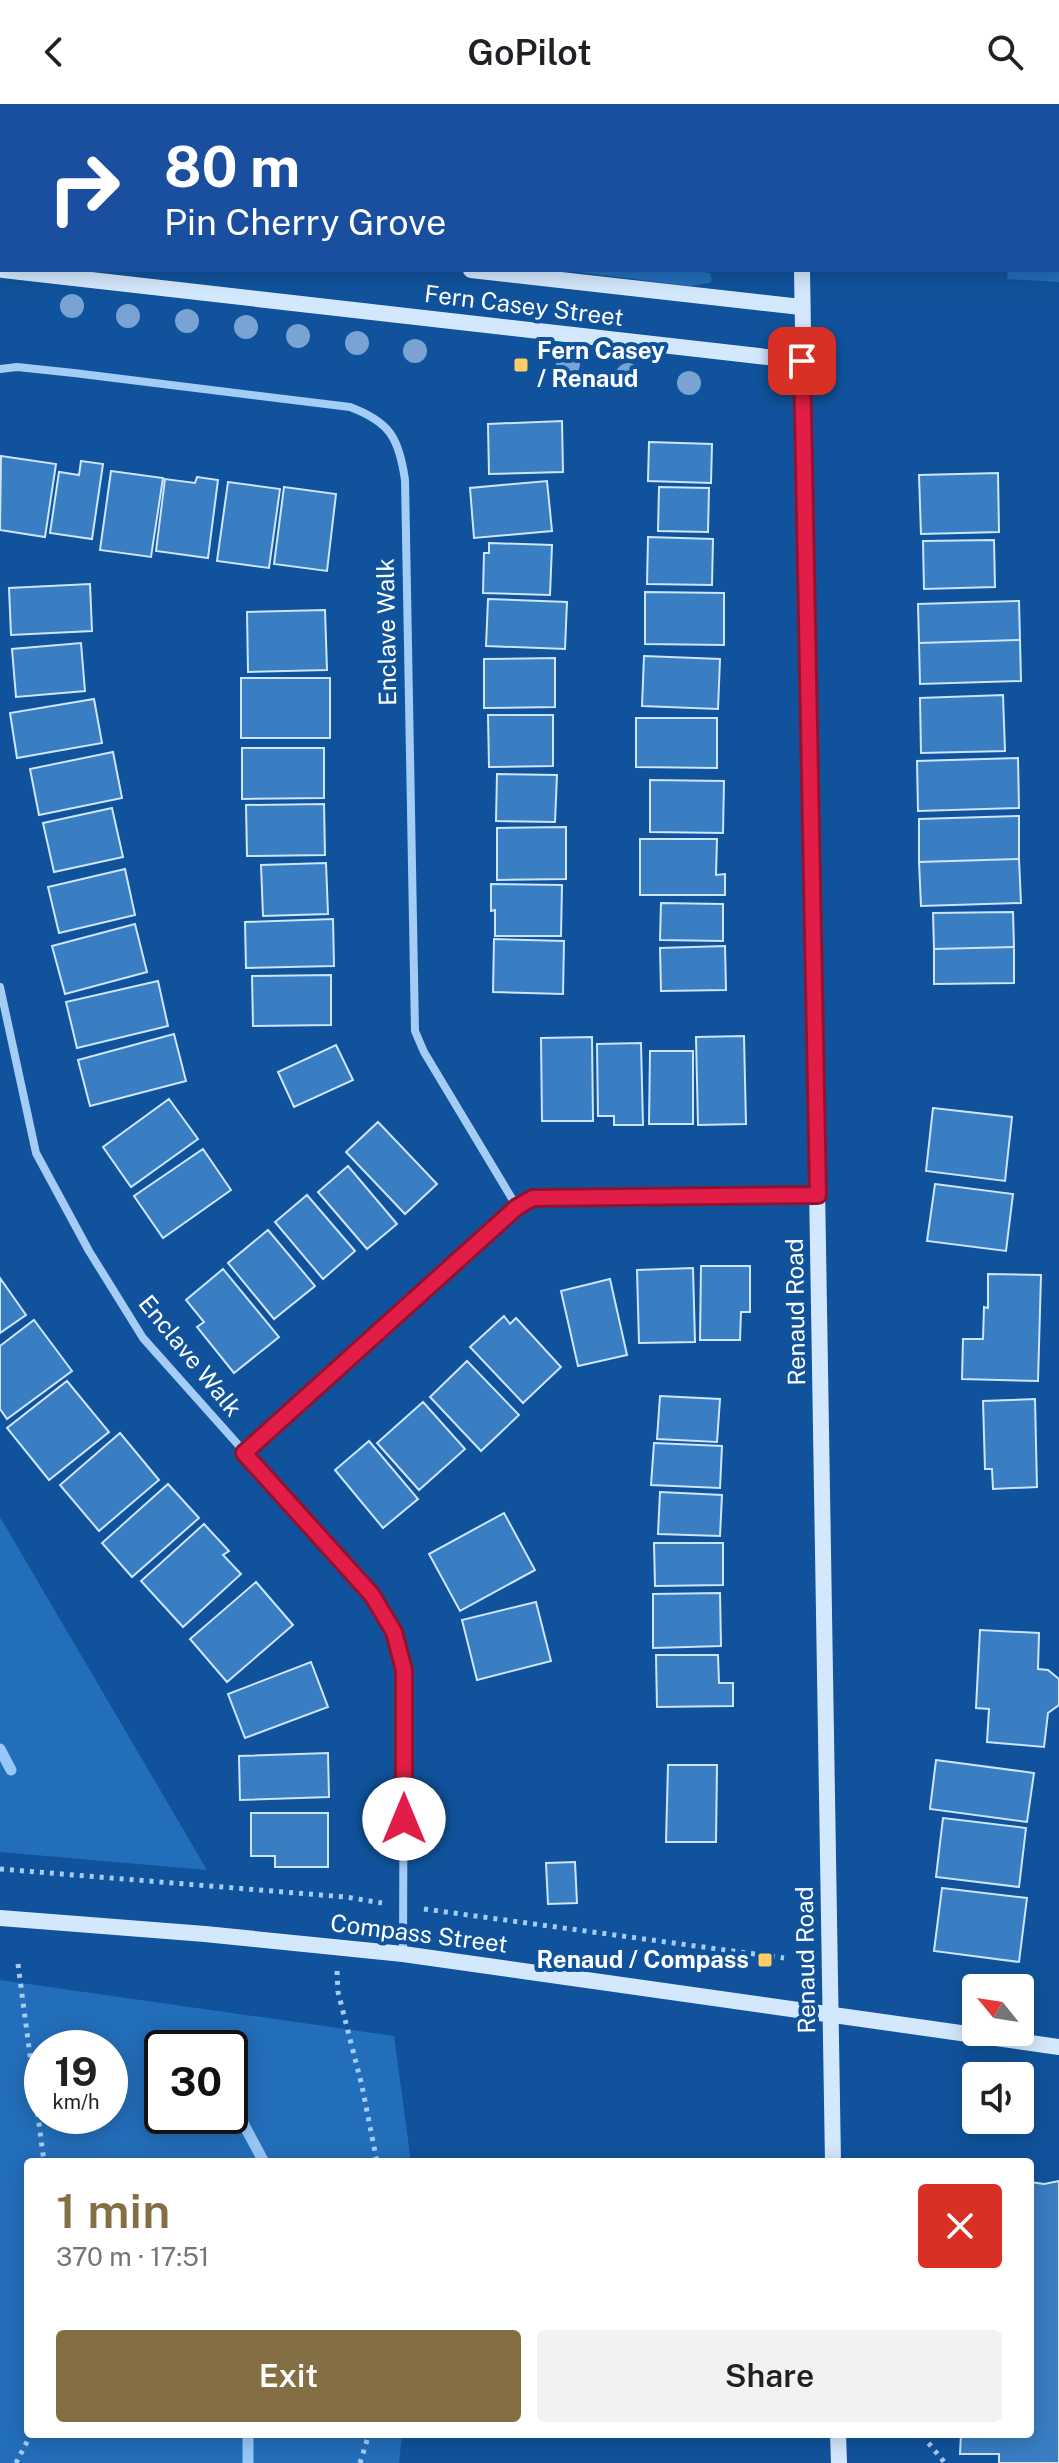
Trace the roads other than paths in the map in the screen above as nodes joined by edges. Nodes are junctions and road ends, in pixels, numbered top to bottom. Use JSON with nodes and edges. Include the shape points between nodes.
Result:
{"nodes":[{"id":1,"x":20,"y":272,"type":"edge"},
{"id":2,"x":489,"y":272,"type":"edge"},
{"id":3,"x":802,"y":272,"type":"edge"},
{"id":4,"x":801,"y":307,"type":"junction"},
{"id":5,"x":802,"y":361,"type":"junction"},
{"id":6,"x":0,"y":369,"type":"edge"},
{"id":7,"x":0,"y":987,"type":"edge"},
{"id":8,"x":818,"y":1195,"type":"junction"},
{"id":9,"x":517,"y":1207,"type":"junction"},
{"id":10,"x":244,"y":1453,"type":"junction"},
{"id":11,"x":0,"y":1918,"type":"edge"},
{"id":12,"x":403,"y":1954,"type":"junction"},
{"id":13,"x":830,"y":2013,"type":"junction"},
{"id":14,"x":1059,"y":2047,"type":"edge"},
{"id":15,"x":833,"y":2158,"type":"edge"},
{"id":16,"x":838,"y":2438,"type":"edge"},
{"id":17,"x":839,"y":2463,"type":"edge"}],
"edges":[{"from":1,"to":5,"type":"street","name":"Fern Casey Street"},
{"from":2,"to":4,"type":"street","name":"Fern Casey Street"},
{"from":3,"to":4,"type":"street","name":"Renaud Road"},
{"from":4,"to":5,"type":"street","name":"Renaud Road"},
{"from":5,"to":8,"type":"street","name":"Renaud Road"},
{"from":6,"to":9,"type":"street","name":"Enclave Walk","via":[[59,371],[350,407],[389,429],[401,450],[405,480],[415,1031]]},
{"from":7,"to":10,"type":"street","name":"Enclave Walk","via":[[36,1153],[143,1338]]},
{"from":8,"to":9,"type":"street","via":[[561,1196],[533,1198]]},
{"from":8,"to":13,"type":"street","name":"Renaud Road"},
{"from":9,"to":10,"type":"street"},
{"from":10,"to":12,"type":"street","name":"Enclave Walk","via":[[372,1595],[401,1651]]},
{"from":11,"to":12,"type":"street","name":"Compass Street"},
{"from":12,"to":13,"type":"street","name":"Compass Street"},
{"from":13,"to":14,"type":"street","name":"Compass Street"},
{"from":13,"to":15,"type":"street","name":"Renaud Road"},
{"from":16,"to":17,"type":"street"}]}
